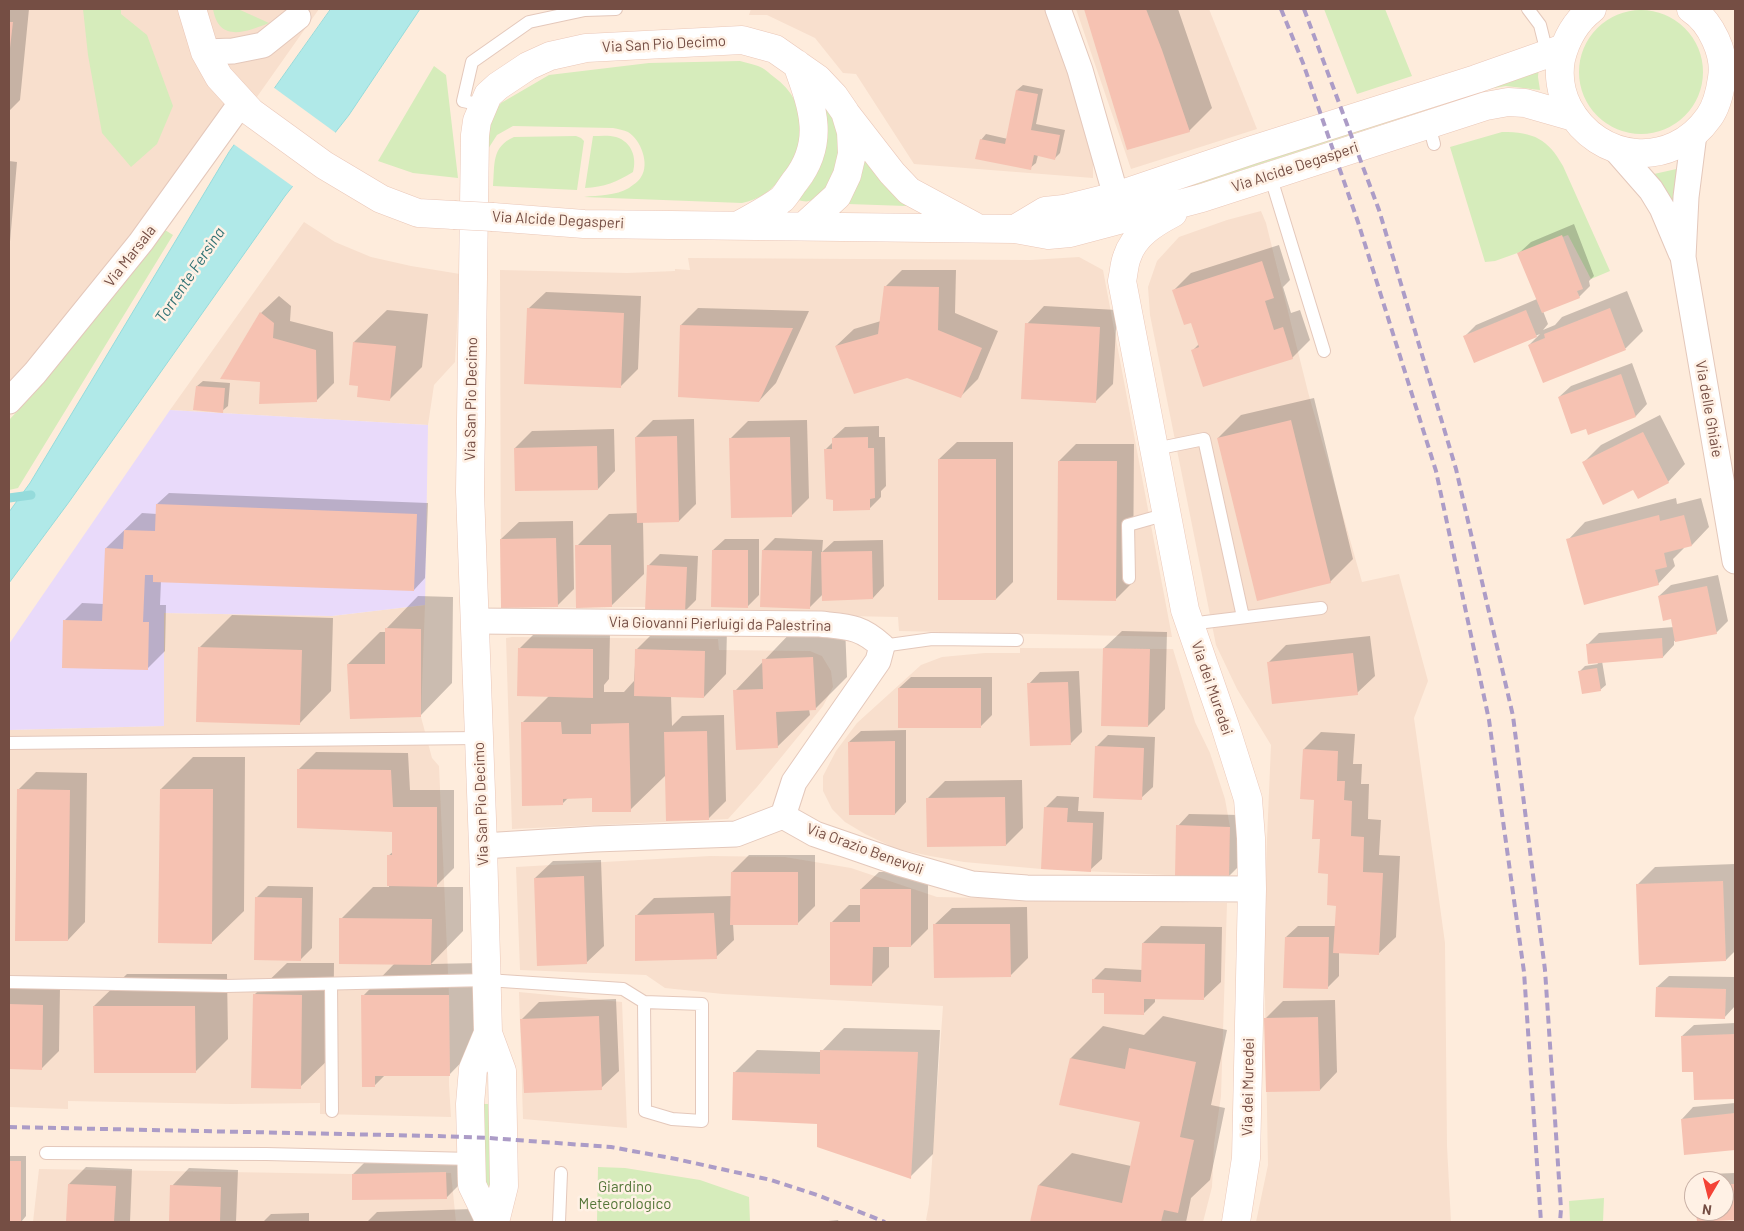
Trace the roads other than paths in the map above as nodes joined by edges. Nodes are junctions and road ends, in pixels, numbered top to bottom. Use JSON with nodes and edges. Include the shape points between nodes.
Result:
{"nodes":[{"id":1,"x":192,"y":9,"type":"edge"},
{"id":2,"x":616,"y":9,"type":"edge"},
{"id":3,"x":1058,"y":9,"type":"edge"},
{"id":4,"x":1528,"y":9,"type":"edge"},
{"id":5,"x":1592,"y":9,"type":"edge"},
{"id":6,"x":1700,"y":10,"type":"edge"},
{"id":7,"x":301,"y":13,"type":"edge"},
{"id":8,"x":1565,"y":35,"type":"edge"},
{"id":9,"x":205,"y":52,"type":"junction"},
{"id":10,"x":797,"y":64,"type":"junction"},
{"id":11,"x":1727,"y":86,"type":"edge"},
{"id":12,"x":483,"y":106,"type":"junction"},
{"id":13,"x":246,"y":107,"type":"junction"},
{"id":14,"x":845,"y":112,"type":"junction"},
{"id":15,"x":1574,"y":117,"type":"junction"},
{"id":16,"x":1694,"y":134,"type":"junction"},
{"id":17,"x":1616,"y":150,"type":"junction"},
{"id":18,"x":1270,"y":175,"type":"junction"},
{"id":19,"x":1116,"y":196,"type":"junction"},
{"id":20,"x":1202,"y":198,"type":"junction"},
{"id":21,"x":739,"y":225,"type":"junction"},
{"id":22,"x":804,"y":226,"type":"junction"},
{"id":23,"x":977,"y":228,"type":"junction"},
{"id":24,"x":1015,"y":229,"type":"junction"},
{"id":25,"x":1683,"y":257,"type":"junction"},
{"id":26,"x":1324,"y":351,"type":"dead end"},
{"id":27,"x":9,"y":401,"type":"edge"},
{"id":28,"x":1155,"y":449,"type":"junction"},
{"id":29,"x":1167,"y":514,"type":"junction"},
{"id":30,"x":1735,"y":561,"type":"edge"},
{"id":31,"x":1129,"y":578,"type":"dead end"},
{"id":32,"x":1321,"y":608,"type":"dead end"},
{"id":33,"x":1243,"y":617,"type":"junction"},
{"id":34,"x":475,"y":621,"type":"junction"},
{"id":35,"x":1189,"y":624,"type":"junction"},
{"id":36,"x":1016,"y":640,"type":"dead end"},
{"id":37,"x":882,"y":646,"type":"junction"},
{"id":38,"x":478,"y":738,"type":"junction"},
{"id":39,"x":9,"y":743,"type":"edge"},
{"id":40,"x":783,"y":816,"type":"junction"},
{"id":41,"x":483,"y":846,"type":"junction"},
{"id":42,"x":1252,"y":889,"type":"junction"},
{"id":43,"x":487,"y":980,"type":"junction"},
{"id":44,"x":9,"y":982,"type":"edge"},
{"id":45,"x":332,"y":984,"type":"junction"},
{"id":46,"x":644,"y":1002,"type":"junction"},
{"id":47,"x":488,"y":1033,"type":"junction"},
{"id":48,"x":332,"y":1111,"type":"dead end"},
{"id":49,"x":46,"y":1154,"type":"dead end"},
{"id":50,"x":472,"y":1159,"type":"junction"},
{"id":51,"x":561,"y":1173,"type":"dead end"},
{"id":52,"x":490,"y":1222,"type":"edge"},
{"id":53,"x":495,"y":1222,"type":"edge"},
{"id":54,"x":559,"y":1222,"type":"edge"},
{"id":55,"x":1236,"y":1222,"type":"edge"}],
"edges":[{"from":1,"to":9,"type":"street","name":"Via Alcide Degasperi"},
{"from":2,"to":12,"type":"lane","via":[[585,10],[529,22],[472,62],[463,101]]},
{"from":3,"to":19,"type":"street","via":[[1080,70]]},
{"from":4,"to":8,"type":"lane","via":[[1540,25]]},
{"from":5,"to":8,"type":"street"},
{"from":6,"to":11,"type":"street","via":[[1720,50]]},
{"from":7,"to":9,"type":"street","via":[[263,46]]},
{"from":8,"to":15,"type":"street","via":[[1560,65],[1561,84],[1565,101]]},
{"from":8,"to":19,"type":"street","name":"Via Alcide Degasperi","via":[[1476,79]]},
{"from":9,"to":13,"type":"street","name":"Via Alcide Degasperi","via":[[219,77]]},
{"from":10,"to":12,"type":"street","name":"Via San Pio Decimo","via":[[775,49],[742,40],[586,48],[550,56],[528,66],[498,86],[488,95]]},
{"from":10,"to":14,"type":"street","name":"Via San Pio Decimo","via":[[818,79]]},
{"from":10,"to":21,"type":"street","via":[[815,125],[813,145],[802,172],[783,198]]},
{"from":11,"to":16,"type":"street","via":[[1710,117]]},
{"from":12,"to":34,"type":"street","name":"Via San Pio Decimo","via":[[475,135],[470,403]]},
{"from":13,"to":21,"type":"street","name":"Via Alcide Degasperi","bridge":true,"via":[[317,160],[381,199],[418,212],[584,224]]},
{"from":13,"to":27,"type":"street","name":"Via Marsala","via":[[141,242]]},
{"from":14,"to":22,"type":"street","name":"Via San Pio Decimo","via":[[851,132],[852,154],[847,174],[837,196]]},
{"from":14,"to":23,"type":"street","via":[[909,191]]},
{"from":15,"to":17,"type":"street","via":[[1586,131]]},
{"from":15,"to":18,"type":"street","name":"Via Alcide Degasperi","via":[[1542,107],[1508,102],[1486,106],[1431,134]]},
{"from":16,"to":17,"type":"street","via":[[1675,146],[1653,153],[1634,154]]},
{"from":16,"to":25,"type":"street","name":"Via delle Ghiaie"},
{"from":17,"to":25,"type":"street","name":"Via delle Ghiaie","via":[[1651,190]]},
{"from":18,"to":20,"type":"street","name":"Via Alcide Degasperi"},
{"from":18,"to":26,"type":"lane"},
{"from":19,"to":24,"type":"street","name":"Via Alcide Degasperi","via":[[1045,211]]},
{"from":20,"to":24,"type":"street","name":"Via Alcide Degasperi","via":[[1070,233],[1048,236]]},
{"from":20,"to":28,"type":"street","name":"Via dei Muredei","via":[[1148,228],[1135,241],[1127,256],[1122,281]]},
{"from":21,"to":22,"type":"street","name":"Via Alcide Degasperi"},
{"from":22,"to":23,"type":"street","name":"Via Alcide Degasperi"},
{"from":23,"to":24,"type":"street","name":"Via Alcide Degasperi"},
{"from":25,"to":30,"type":"street","name":"Via delle Ghiaie"},
{"from":28,"to":29,"type":"street","name":"Via dei Muredei"},
{"from":28,"to":33,"type":"lane","via":[[1204,439]]},
{"from":29,"to":31,"type":"lane","via":[[1128,525]]},
{"from":29,"to":35,"type":"street","name":"Via dei Muredei"},
{"from":32,"to":33,"type":"lane"},
{"from":33,"to":35,"type":"lane"},
{"from":34,"to":37,"type":"street","name":"Via Giovanni Pierluigi da Palestrina","via":[[820,624],[847,627],[868,634]]},
{"from":34,"to":38,"type":"street","name":"Via San Pio Decimo"},
{"from":35,"to":42,"type":"street","name":"Via dei Muredei","via":[[1248,799]]},
{"from":36,"to":37,"type":"lane","via":[[932,640]]},
{"from":37,"to":40,"type":"street","via":[[878,661],[794,782]]},
{"from":38,"to":39,"type":"lane"},
{"from":38,"to":41,"type":"street","name":"Via San Pio Decimo"},
{"from":40,"to":41,"type":"street","via":[[736,834],[595,838]]},
{"from":40,"to":42,"type":"street","name":"Via Orazio Benevoli","via":[[815,834],[972,884],[1027,888]]},
{"from":41,"to":43,"type":"street","name":"Via San Pio Decimo"},
{"from":42,"to":55,"type":"street","name":"Via dei Muredei","via":[[1246,1158]]},
{"from":43,"to":45,"type":"lane"},
{"from":43,"to":46,"type":"lane","via":[[623,989]]},
{"from":43,"to":47,"type":"street","name":"Via San Pio Decimo"},
{"from":44,"to":45,"type":"lane","via":[[226,986]]},
{"from":45,"to":48,"type":"lane"},
{"from":46,"to":46,"type":"lane","via":[[645,1111],[672,1119],[702,1121],[702,1004]]},
{"from":47,"to":50,"type":"street","name":"Via San Pio Decimo","via":[[472,1069]]},
{"from":47,"to":53,"type":"street","name":"Via San Pio Decimo","via":[[502,1072],[504,1186]]},
{"from":49,"to":50,"type":"lane","via":[[266,1154]]},
{"from":50,"to":52,"type":"street","name":"Via San Pio Decimo","via":[[472,1185]]},
{"from":51,"to":54,"type":"lane"}]}
